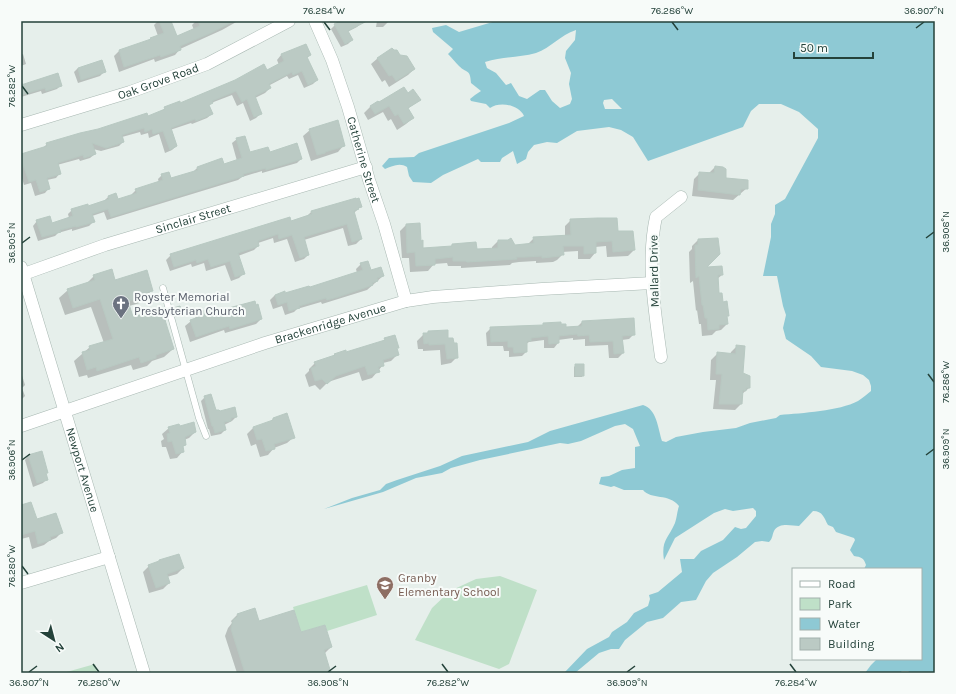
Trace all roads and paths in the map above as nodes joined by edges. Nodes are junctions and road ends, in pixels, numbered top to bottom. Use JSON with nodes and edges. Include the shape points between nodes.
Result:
{"nodes":[{"id":1,"x":289,"y":21,"type":"edge"},
{"id":2,"x":315,"y":21,"type":"edge"},
{"id":3,"x":21,"y":125,"type":"edge"},
{"id":4,"x":366,"y":167,"type":"junction"},
{"id":5,"x":681,"y":197,"type":"dead end"},
{"id":6,"x":22,"y":272,"type":"edge"},
{"id":7,"x":652,"y":284,"type":"junction"},
{"id":8,"x":163,"y":288,"type":"dead end"},
{"id":9,"x":406,"y":301,"type":"junction"},
{"id":10,"x":661,"y":357,"type":"dead end"},
{"id":11,"x":186,"y":369,"type":"junction"},
{"id":12,"x":65,"y":412,"type":"junction"},
{"id":13,"x":21,"y":426,"type":"edge"},
{"id":14,"x":206,"y":436,"type":"dead end"},
{"id":15,"x":109,"y":557,"type":"junction"},
{"id":16,"x":21,"y":583,"type":"edge"},
{"id":17,"x":144,"y":673,"type":"edge"}],
"edges":[{"from":1,"to":3,"type":"street","name":"Oak Grove Road","via":[[207,64],[130,92]]},
{"from":2,"to":4,"type":"street","name":"Catherine Street","via":[[332,60]]},
{"from":4,"to":6,"type":"street","name":"Sinclair Street"},
{"from":4,"to":9,"type":"street","name":"Catherine Street"},
{"from":5,"to":7,"type":"street","name":"Mallard Drive","via":[[656,217],[652,236]]},
{"from":6,"to":12,"type":"street","name":"Newport Avenue"},
{"from":7,"to":9,"type":"street","name":"Brackenridge Avenue","via":[[542,289]]},
{"from":7,"to":10,"type":"street","name":"Mallard Drive"},
{"from":8,"to":11,"type":"lane"},
{"from":9,"to":11,"type":"street","name":"Brackenridge Avenue"},
{"from":11,"to":12,"type":"street","name":"Brackenridge Avenue"},
{"from":11,"to":14,"type":"lane"},
{"from":12,"to":13,"type":"street","name":"Brackenridge Avenue"},
{"from":12,"to":15,"type":"street","name":"Newport Avenue"},
{"from":15,"to":16,"type":"street"},
{"from":15,"to":17,"type":"street","name":"Newport Avenue"}]}
